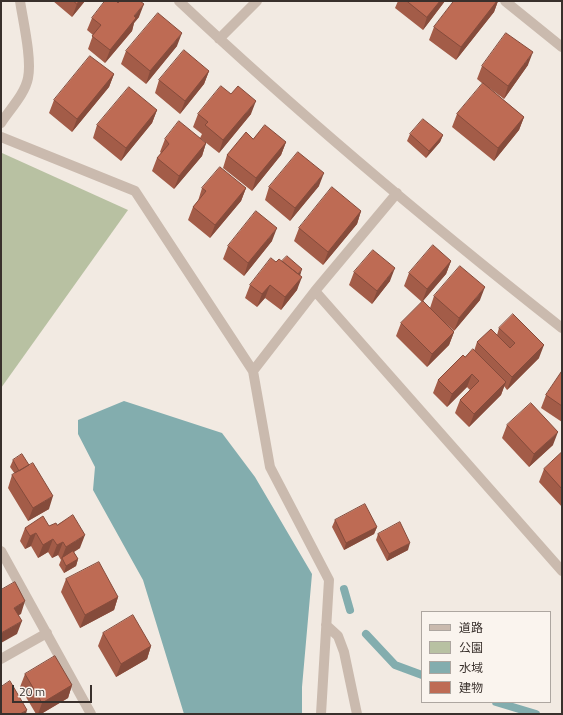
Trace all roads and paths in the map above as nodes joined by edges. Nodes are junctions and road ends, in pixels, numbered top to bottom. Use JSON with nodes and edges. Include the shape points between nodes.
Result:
{"nodes":[{"id":1,"x":20,"y":1,"type":"edge"},
{"id":2,"x":179,"y":1,"type":"edge"},
{"id":3,"x":257,"y":1,"type":"edge"},
{"id":4,"x":513,"y":3,"type":"edge"},
{"id":5,"x":219,"y":39,"type":"junction"},
{"id":6,"x":562,"y":47,"type":"edge"},
{"id":7,"x":1,"y":123,"type":"edge"},
{"id":8,"x":1,"y":137,"type":"edge"},
{"id":9,"x":397,"y":193,"type":"junction"},
{"id":10,"x":315,"y":291,"type":"junction"},
{"id":11,"x":562,"y":328,"type":"edge"},
{"id":12,"x":253,"y":371,"type":"junction"},
{"id":13,"x":1,"y":551,"type":"edge"},
{"id":14,"x":562,"y":571,"type":"edge"},
{"id":15,"x":326,"y":625,"type":"junction"},
{"id":16,"x":47,"y":633,"type":"junction"},
{"id":17,"x":1,"y":659,"type":"edge"},
{"id":18,"x":91,"y":714,"type":"edge"},
{"id":19,"x":321,"y":714,"type":"edge"},
{"id":20,"x":357,"y":714,"type":"edge"}],
"edges":[{"from":1,"to":7,"type":"street","via":[[28,78],[24,89]]},
{"from":2,"to":5,"type":"street"},
{"from":3,"to":5,"type":"street"},
{"from":4,"to":6,"type":"street"},
{"from":5,"to":9,"type":"street"},
{"from":8,"to":12,"type":"street","via":[[135,191]]},
{"from":9,"to":10,"type":"street"},
{"from":9,"to":11,"type":"street"},
{"from":10,"to":12,"type":"street"},
{"from":10,"to":14,"type":"street"},
{"from":12,"to":15,"type":"street","via":[[270,467],[329,580]]},
{"from":13,"to":16,"type":"street"},
{"from":15,"to":19,"type":"street"},
{"from":15,"to":20,"type":"street","via":[[338,636],[344,652]]},
{"from":16,"to":17,"type":"street"},
{"from":16,"to":18,"type":"street"}]}
